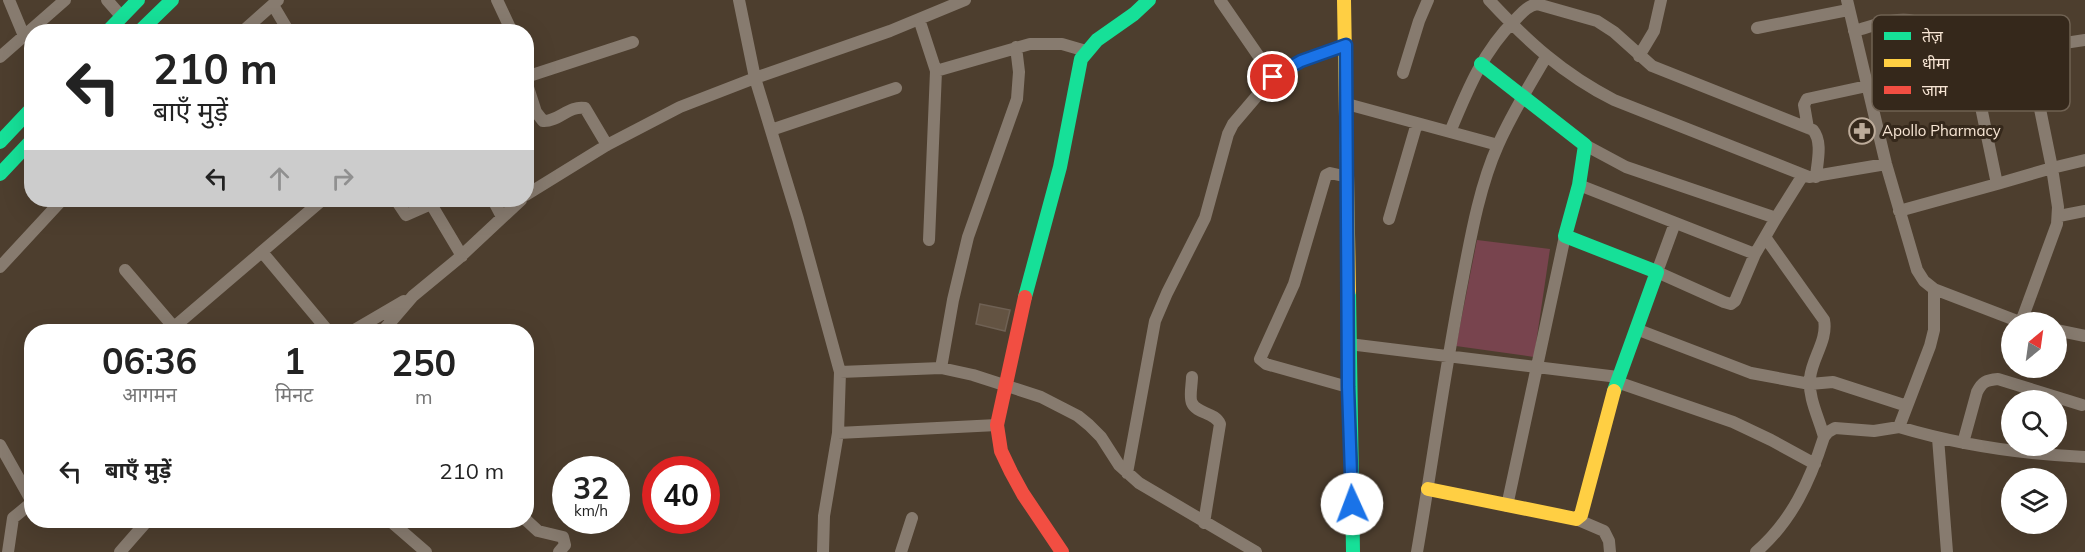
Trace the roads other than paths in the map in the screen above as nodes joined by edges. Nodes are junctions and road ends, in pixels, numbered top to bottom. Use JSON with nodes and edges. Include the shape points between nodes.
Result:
{"nodes":[{"id":1,"x":9,"y":0,"type":"edge"},
{"id":2,"x":65,"y":0,"type":"edge"},
{"id":3,"x":108,"y":0,"type":"edge"},
{"id":4,"x":138,"y":0,"type":"edge"},
{"id":5,"x":172,"y":0,"type":"edge"},
{"id":6,"x":497,"y":0,"type":"edge"},
{"id":7,"x":739,"y":0,"type":"edge"},
{"id":8,"x":965,"y":0,"type":"edge"},
{"id":9,"x":1149,"y":0,"type":"edge"},
{"id":10,"x":1220,"y":0,"type":"edge"},
{"id":11,"x":1344,"y":0,"type":"edge"},
{"id":12,"x":1428,"y":0,"type":"edge"},
{"id":13,"x":1489,"y":0,"type":"edge"},
{"id":14,"x":1661,"y":0,"type":"edge"},
{"id":15,"x":276,"y":2,"type":"edge"},
{"id":16,"x":1847,"y":5,"type":"edge"},
{"id":17,"x":121,"y":16,"type":"junction"},
{"id":18,"x":919,"y":19,"type":"junction"},
{"id":19,"x":38,"y":24,"type":"edge"},
{"id":20,"x":114,"y":24,"type":"edge"},
{"id":21,"x":147,"y":24,"type":"edge"},
{"id":22,"x":251,"y":24,"type":"edge"},
{"id":23,"x":286,"y":24,"type":"edge"},
{"id":24,"x":508,"y":24,"type":"edge"},
{"id":25,"x":1511,"y":24,"type":"junction"},
{"id":26,"x":1872,"y":27,"type":"edge"},
{"id":27,"x":1757,"y":28,"type":"dead end"},
{"id":28,"x":1854,"y":31,"type":"junction"},
{"id":29,"x":24,"y":36,"type":"joint"},
{"id":30,"x":2085,"y":40,"type":"edge"},
{"id":31,"x":633,"y":42,"type":"dead end"},
{"id":32,"x":2070,"y":43,"type":"edge"},
{"id":33,"x":1346,"y":45,"type":"junction"},
{"id":34,"x":1016,"y":47,"type":"junction"},
{"id":35,"x":1086,"y":51,"type":"junction"},
{"id":36,"x":1639,"y":56,"type":"junction"},
{"id":37,"x":0,"y":57,"type":"edge"},
{"id":38,"x":1546,"y":57,"type":"junction"},
{"id":39,"x":1481,"y":64,"type":"junction"},
{"id":40,"x":936,"y":71,"type":"junction"},
{"id":41,"x":1402,"y":74,"type":"dead end"},
{"id":42,"x":534,"y":76,"type":"edge"},
{"id":43,"x":1273,"y":77,"type":"junction"},
{"id":44,"x":755,"y":78,"type":"junction"},
{"id":45,"x":1867,"y":86,"type":"junction"},
{"id":46,"x":896,"y":88,"type":"dead end"},
{"id":47,"x":1523,"y":95,"type":"junction"},
{"id":48,"x":1347,"y":104,"type":"junction"},
{"id":49,"x":534,"y":105,"type":"edge"},
{"id":50,"x":1872,"y":107,"type":"edge"},
{"id":51,"x":1873,"y":111,"type":"edge"},
{"id":52,"x":1982,"y":111,"type":"edge"},
{"id":53,"x":2040,"y":111,"type":"edge"},
{"id":54,"x":24,"y":116,"type":"edge"},
{"id":55,"x":1418,"y":123,"type":"junction"},
{"id":56,"x":1808,"y":128,"type":"junction"},
{"id":57,"x":771,"y":130,"type":"junction"},
{"id":58,"x":1450,"y":132,"type":"junction"},
{"id":59,"x":0,"y":142,"type":"edge"},
{"id":60,"x":607,"y":145,"type":"junction"},
{"id":61,"x":1498,"y":145,"type":"junction"},
{"id":62,"x":1585,"y":145,"type":"junction"},
{"id":63,"x":24,"y":148,"type":"edge"},
{"id":64,"x":2085,"y":160,"type":"edge"},
{"id":65,"x":1886,"y":164,"type":"junction"},
{"id":66,"x":2052,"y":168,"type":"junction"},
{"id":67,"x":0,"y":174,"type":"edge"},
{"id":68,"x":1803,"y":175,"type":"junction"},
{"id":69,"x":1348,"y":177,"type":"junction"},
{"id":70,"x":1816,"y":177,"type":"junction"},
{"id":71,"x":1997,"y":184,"type":"junction"},
{"id":72,"x":1579,"y":185,"type":"junction"},
{"id":73,"x":534,"y":190,"type":"edge"},
{"id":74,"x":56,"y":207,"type":"edge"},
{"id":75,"x":314,"y":207,"type":"edge"},
{"id":76,"x":401,"y":207,"type":"edge"},
{"id":77,"x":424,"y":207,"type":"edge"},
{"id":78,"x":433,"y":207,"type":"edge"},
{"id":79,"x":496,"y":207,"type":"edge"},
{"id":80,"x":513,"y":207,"type":"edge"},
{"id":81,"x":1899,"y":211,"type":"junction"},
{"id":82,"x":2085,"y":211,"type":"edge"},
{"id":83,"x":2059,"y":216,"type":"junction"},
{"id":84,"x":501,"y":217,"type":"junction"},
{"id":85,"x":1776,"y":218,"type":"junction"},
{"id":86,"x":1389,"y":219,"type":"dead end"},
{"id":87,"x":1675,"y":223,"type":"junction"},
{"id":88,"x":1565,"y":236,"type":"junction"},
{"id":89,"x":1765,"y":237,"type":"junction"},
{"id":90,"x":929,"y":240,"type":"dead end"},
{"id":91,"x":262,"y":252,"type":"junction"},
{"id":92,"x":1755,"y":254,"type":"junction"},
{"id":93,"x":462,"y":256,"type":"junction"},
{"id":94,"x":0,"y":267,"type":"edge"},
{"id":95,"x":125,"y":270,"type":"dead end"},
{"id":96,"x":1657,"y":272,"type":"junction"},
{"id":97,"x":1934,"y":289,"type":"junction"},
{"id":98,"x":412,"y":296,"type":"junction"},
{"id":99,"x":2024,"y":312,"type":"edge"},
{"id":100,"x":2001,"y":315,"type":"edge"},
{"id":101,"x":172,"y":324,"type":"edge"},
{"id":102,"x":182,"y":324,"type":"edge"},
{"id":103,"x":322,"y":324,"type":"edge"},
{"id":104,"x":365,"y":324,"type":"edge"},
{"id":105,"x":389,"y":324,"type":"edge"},
{"id":106,"x":1636,"y":329,"type":"junction"},
{"id":107,"x":2067,"y":332,"type":"edge"},
{"id":108,"x":2085,"y":336,"type":"edge"},
{"id":109,"x":1349,"y":344,"type":"junction"},
{"id":110,"x":1447,"y":357,"type":"junction"},
{"id":111,"x":1537,"y":366,"type":"junction"},
{"id":112,"x":941,"y":368,"type":"junction"},
{"id":113,"x":840,"y":372,"type":"junction"},
{"id":114,"x":1192,"y":377,"type":"dead end"},
{"id":115,"x":1617,"y":379,"type":"junction"},
{"id":116,"x":1810,"y":384,"type":"junction"},
{"id":117,"x":1004,"y":385,"type":"junction"},
{"id":118,"x":1348,"y":387,"type":"junction"},
{"id":119,"x":2082,"y":405,"type":"dead end"},
{"id":120,"x":1907,"y":406,"type":"junction"},
{"id":121,"x":997,"y":425,"type":"junction"},
{"id":122,"x":1899,"y":427,"type":"junction"},
{"id":123,"x":838,"y":433,"type":"junction"},
{"id":124,"x":1824,"y":437,"type":"junction"},
{"id":125,"x":1938,"y":438,"type":"junction"},
{"id":126,"x":1963,"y":442,"type":"junction"},
{"id":127,"x":0,"y":445,"type":"edge"},
{"id":128,"x":2085,"y":457,"type":"edge"},
{"id":129,"x":1815,"y":464,"type":"junction"},
{"id":130,"x":1127,"y":473,"type":"junction"},
{"id":131,"x":24,"y":488,"type":"edge"},
{"id":132,"x":1428,"y":489,"type":"junction"},
{"id":133,"x":1507,"y":506,"type":"junction"},
{"id":134,"x":24,"y":509,"type":"edge"},
{"id":135,"x":912,"y":518,"type":"dead end"},
{"id":136,"x":1576,"y":519,"type":"junction"},
{"id":137,"x":1204,"y":523,"type":"junction"},
{"id":138,"x":534,"y":527,"type":"edge"},
{"id":139,"x":141,"y":528,"type":"edge"},
{"id":140,"x":398,"y":528,"type":"edge"},
{"id":141,"x":8,"y":552,"type":"edge"},
{"id":142,"x":120,"y":552,"type":"edge"},
{"id":143,"x":426,"y":552,"type":"edge"},
{"id":144,"x":559,"y":552,"type":"edge"},
{"id":145,"x":823,"y":552,"type":"edge"},
{"id":146,"x":901,"y":552,"type":"edge"},
{"id":147,"x":1062,"y":552,"type":"edge"},
{"id":148,"x":1256,"y":552,"type":"edge"},
{"id":149,"x":1355,"y":552,"type":"edge"},
{"id":150,"x":1417,"y":552,"type":"edge"},
{"id":151,"x":1610,"y":552,"type":"edge"},
{"id":152,"x":1756,"y":552,"type":"edge"},
{"id":153,"x":1947,"y":552,"type":"edge"}],
"edges":[{"from":1,"to":29,"type":"street"},
{"from":2,"to":19,"type":"street"},
{"from":3,"to":17,"type":"street"},
{"from":4,"to":17,"type":"street"},
{"from":5,"to":21,"type":"street"},
{"from":6,"to":24,"type":"street"},
{"from":7,"to":44,"type":"street"},
{"from":8,"to":18,"type":"street"},
{"from":9,"to":35,"type":"street"},
{"from":10,"to":43,"type":"street"},
{"from":11,"to":33,"type":"street"},
{"from":12,"to":41,"type":"street"},
{"from":13,"to":25,"type":"street"},
{"from":14,"to":36,"type":"street","via":[[1654,31]]},
{"from":15,"to":22,"type":"street"},
{"from":15,"to":23,"type":"street"},
{"from":16,"to":27,"type":"street"},
{"from":16,"to":28,"type":"street"},
{"from":17,"to":20,"type":"street"},
{"from":18,"to":40,"type":"street"},
{"from":18,"to":44,"type":"street"},
{"from":25,"to":36,"type":"street","via":[[1530,5],[1537,4],[1597,21]]},
{"from":25,"to":38,"type":"street"},
{"from":25,"to":39,"type":"street"},
{"from":26,"to":28,"type":"street"},
{"from":28,"to":45,"type":"street"},
{"from":29,"to":37,"type":"street"},
{"from":30,"to":32,"type":"street"},
{"from":31,"to":42,"type":"street"},
{"from":33,"to":43,"type":"street","via":[[1301,61]]},
{"from":33,"to":48,"type":"street"},
{"from":34,"to":35,"type":"street","via":[[1045,43]]},
{"from":34,"to":40,"type":"street"},
{"from":34,"to":112,"type":"street","via":[[1017,99],[968,237]]},
{"from":35,"to":117,"type":"street","via":[[1078,68],[1060,167]]},
{"from":36,"to":56,"type":"street","via":[[1660,70]]},
{"from":38,"to":47,"type":"street"},
{"from":38,"to":68,"type":"street","via":[[1614,100]]},
{"from":39,"to":47,"type":"street"},
{"from":39,"to":58,"type":"street"},
{"from":40,"to":90,"type":"street"},
{"from":43,"to":130,"type":"street","via":[[1228,134],[1204,218],[1161,306],[1152,334]]},
{"from":44,"to":57,"type":"street"},
{"from":44,"to":60,"type":"street","via":[[680,107]]},
{"from":45,"to":50,"type":"street"},
{"from":45,"to":56,"type":"street","via":[[1807,99],[1804,105]]},
{"from":46,"to":57,"type":"street"},
{"from":47,"to":61,"type":"street"},
{"from":47,"to":62,"type":"street"},
{"from":48,"to":55,"type":"street"},
{"from":48,"to":69,"type":"street"},
{"from":49,"to":60,"type":"street","via":[[543,122],[585,108]]},
{"from":51,"to":65,"type":"street"},
{"from":52,"to":71,"type":"street"},
{"from":53,"to":66,"type":"street"},
{"from":54,"to":59,"type":"street"},
{"from":55,"to":58,"type":"street"},
{"from":55,"to":86,"type":"street"},
{"from":56,"to":70,"type":"street","via":[[1817,135]]},
{"from":57,"to":113,"type":"street"},
{"from":58,"to":61,"type":"street"},
{"from":60,"to":73,"type":"street"},
{"from":61,"to":110,"type":"street","via":[[1468,253]]},
{"from":62,"to":72,"type":"street"},
{"from":62,"to":85,"type":"street","via":[[1626,167]]},
{"from":63,"to":67,"type":"street"},
{"from":64,"to":66,"type":"street"},
{"from":65,"to":70,"type":"street"},
{"from":65,"to":81,"type":"street"},
{"from":66,"to":71,"type":"street"},
{"from":66,"to":83,"type":"street"},
{"from":68,"to":70,"type":"street"},
{"from":68,"to":85,"type":"street"},
{"from":69,"to":109,"type":"street"},
{"from":69,"to":118,"type":"street","via":[[1326,175],[1294,284],[1260,358],[1266,364]]},
{"from":71,"to":81,"type":"street"},
{"from":72,"to":87,"type":"street"},
{"from":72,"to":88,"type":"street"},
{"from":74,"to":94,"type":"street"},
{"from":75,"to":91,"type":"street"},
{"from":76,"to":77,"type":"street","via":[[406,215]]},
{"from":78,"to":93,"type":"street"},
{"from":79,"to":84,"type":"street"},
{"from":80,"to":84,"type":"street"},
{"from":81,"to":97,"type":"street","via":[[1917,270]]},
{"from":82,"to":83,"type":"street"},
{"from":83,"to":99,"type":"street"},
{"from":84,"to":93,"type":"street"},
{"from":85,"to":89,"type":"street"},
{"from":87,"to":92,"type":"street"},
{"from":87,"to":96,"type":"street"},
{"from":88,"to":96,"type":"street"},
{"from":88,"to":111,"type":"street"},
{"from":89,"to":92,"type":"street"},
{"from":89,"to":116,"type":"street","via":[[1824,320],[1824,336]]},
{"from":91,"to":102,"type":"street"},
{"from":91,"to":103,"type":"street"},
{"from":92,"to":96,"type":"street","via":[[1731,304]]},
{"from":93,"to":98,"type":"street"},
{"from":95,"to":101,"type":"street"},
{"from":96,"to":106,"type":"street"},
{"from":97,"to":100,"type":"street"},
{"from":97,"to":120,"type":"street","via":[[1934,330]]},
{"from":98,"to":104,"type":"street"},
{"from":98,"to":105,"type":"street"},
{"from":106,"to":115,"type":"street"},
{"from":106,"to":116,"type":"street","via":[[1751,373]]},
{"from":107,"to":108,"type":"street"},
{"from":109,"to":110,"type":"street"},
{"from":109,"to":118,"type":"street"},
{"from":110,"to":111,"type":"street"},
{"from":110,"to":132,"type":"street"},
{"from":111,"to":115,"type":"street"},
{"from":111,"to":133,"type":"street"},
{"from":112,"to":113,"type":"street"},
{"from":112,"to":117,"type":"street"},
{"from":113,"to":123,"type":"street"},
{"from":114,"to":137,"type":"street","via":[[1192,405],[1216,417],[1220,424]]},
{"from":115,"to":129,"type":"street","via":[[1733,422]]},
{"from":115,"to":136,"type":"street","via":[[1585,509]]},
{"from":116,"to":120,"type":"street","via":[[1833,382]]},
{"from":116,"to":124,"type":"street"},
{"from":117,"to":121,"type":"street"},
{"from":117,"to":130,"type":"street","via":[[1041,397],[1078,416],[1101,437]]},
{"from":118,"to":149,"type":"street"},
{"from":119,"to":126,"type":"street","via":[[1998,379],[1987,380],[1977,392]]},
{"from":120,"to":122,"type":"street"},
{"from":121,"to":123,"type":"street"},
{"from":121,"to":147,"type":"street","via":[[1001,451],[1011,472]]},
{"from":122,"to":124,"type":"street","via":[[1874,431],[1835,428]]},
{"from":122,"to":125,"type":"street"},
{"from":123,"to":145,"type":"street","via":[[824,516]]},
{"from":124,"to":129,"type":"street"},
{"from":125,"to":126,"type":"street"},
{"from":125,"to":153,"type":"street"},
{"from":126,"to":128,"type":"street","via":[[2035,454]]},
{"from":127,"to":131,"type":"street"},
{"from":129,"to":152,"type":"street","via":[[1794,508]]},
{"from":130,"to":137,"type":"street"},
{"from":132,"to":133,"type":"street"},
{"from":132,"to":150,"type":"street"},
{"from":133,"to":136,"type":"street"},
{"from":134,"to":141,"type":"street","via":[[13,518]]},
{"from":135,"to":146,"type":"street"},
{"from":136,"to":151,"type":"street","via":[[1604,531]]},
{"from":137,"to":148,"type":"street"},
{"from":138,"to":144,"type":"street","via":[[563,537],[565,545]]},
{"from":139,"to":142,"type":"street"},
{"from":140,"to":143,"type":"street"}]}
